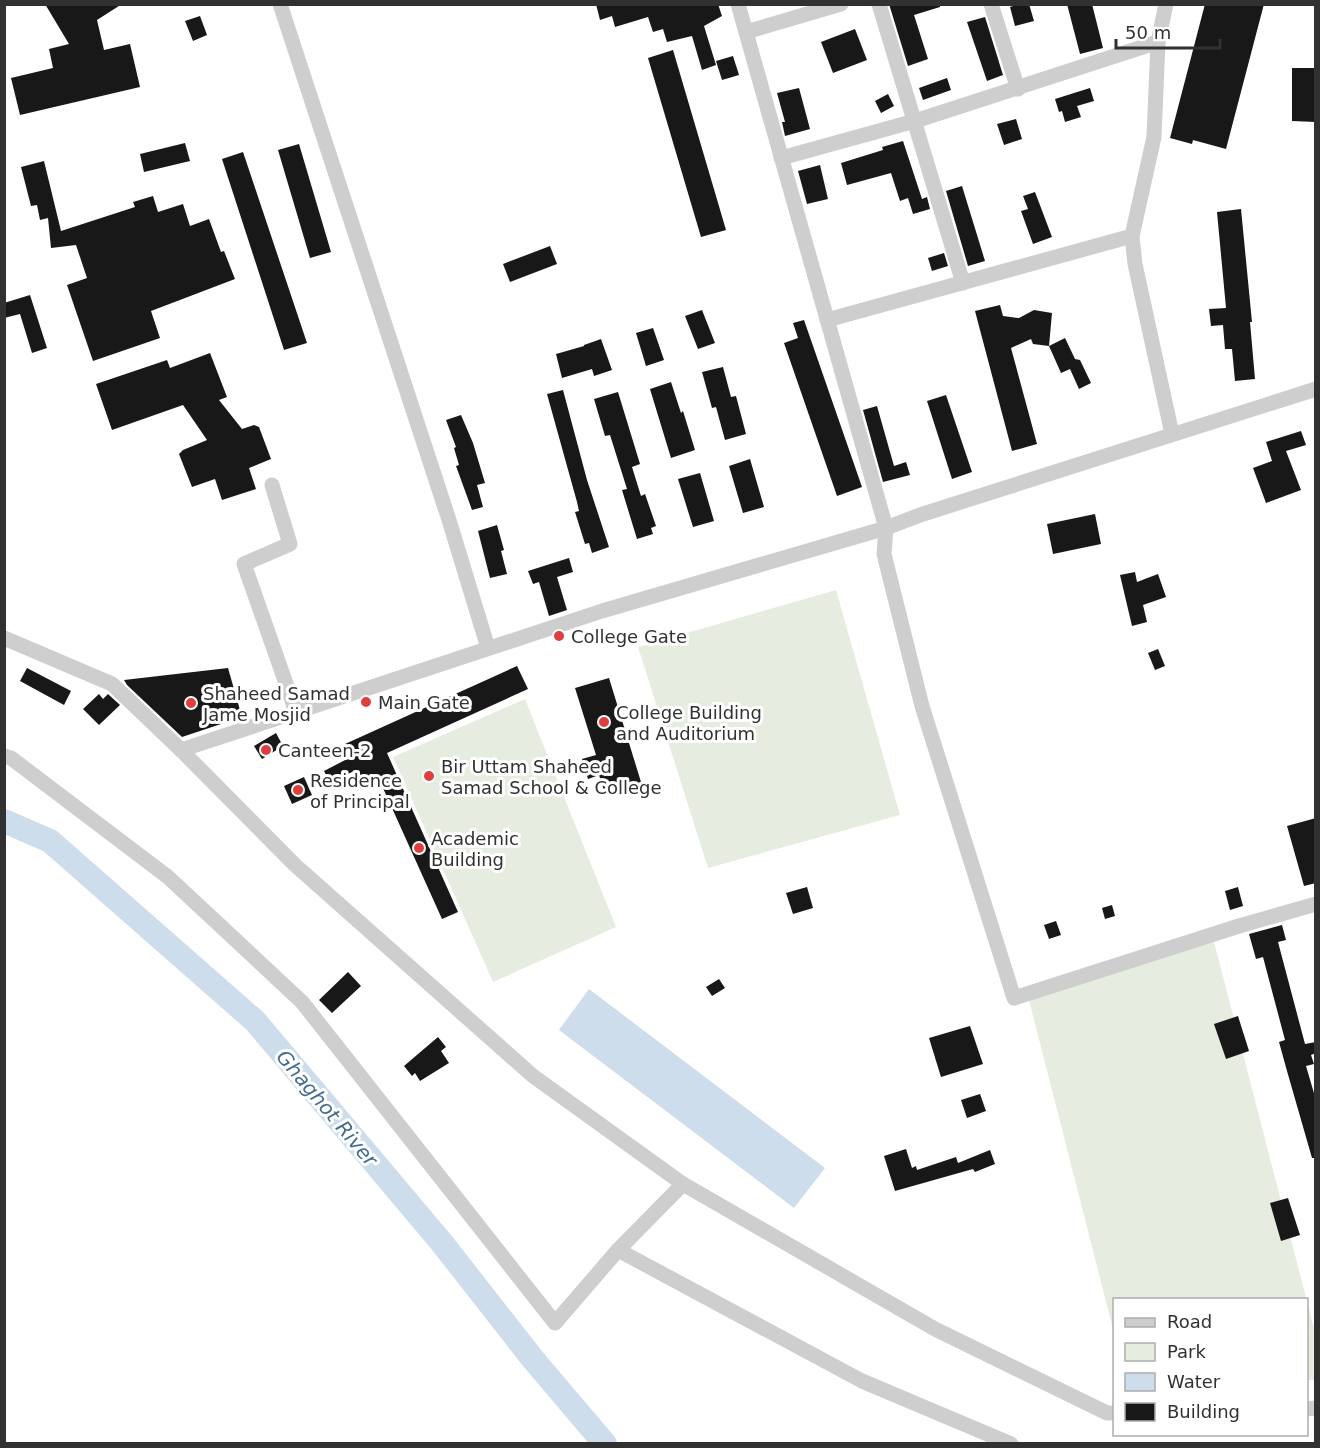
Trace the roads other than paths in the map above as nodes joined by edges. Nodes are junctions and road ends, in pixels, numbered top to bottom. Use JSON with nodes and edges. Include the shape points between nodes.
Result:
{"nodes":[{"id":1,"x":280,"y":4,"type":"edge"},
{"id":2,"x":738,"y":4,"type":"edge"},
{"id":3,"x":841,"y":4,"type":"edge"},
{"id":4,"x":879,"y":4,"type":"edge"},
{"id":5,"x":992,"y":4,"type":"edge"},
{"id":6,"x":1166,"y":4,"type":"edge"},
{"id":7,"x":746,"y":32,"type":"junction"},
{"id":8,"x":1158,"y":42,"type":"junction"},
{"id":9,"x":1018,"y":89,"type":"junction"},
{"id":10,"x":915,"y":121,"type":"junction"},
{"id":11,"x":781,"y":158,"type":"junction"},
{"id":12,"x":1132,"y":236,"type":"junction"},
{"id":13,"x":963,"y":284,"type":"junction"},
{"id":14,"x":827,"y":320,"type":"junction"},
{"id":15,"x":1316,"y":389,"type":"edge"},
{"id":16,"x":1172,"y":434,"type":"junction"},
{"id":17,"x":272,"y":485,"type":"dead end"},
{"id":18,"x":886,"y":528,"type":"junction"},
{"id":19,"x":4,"y":638,"type":"edge"},
{"id":20,"x":488,"y":648,"type":"junction"},
{"id":21,"x":296,"y":712,"type":"junction"},
{"id":22,"x":182,"y":750,"type":"junction"},
{"id":23,"x":4,"y":756,"type":"edge"},
{"id":24,"x":1316,"y":904,"type":"edge"},
{"id":25,"x":683,"y":1184,"type":"junction"},
{"id":26,"x":618,"y":1250,"type":"junction"},
{"id":27,"x":1113,"y":1413,"type":"edge"},
{"id":28,"x":1011,"y":1443,"type":"edge"}],
"edges":[{"from":1,"to":20,"type":"street","via":[[450,520]]},
{"from":2,"to":7,"type":"street"},
{"from":3,"to":7,"type":"street"},
{"from":4,"to":10,"type":"street"},
{"from":5,"to":9,"type":"street"},
{"from":6,"to":8,"type":"street"},
{"from":7,"to":11,"type":"street"},
{"from":8,"to":9,"type":"street"},
{"from":8,"to":12,"type":"street","via":[[1154,137]]},
{"from":9,"to":10,"type":"street"},
{"from":10,"to":11,"type":"street"},
{"from":10,"to":13,"type":"street"},
{"from":11,"to":14,"type":"street"},
{"from":12,"to":13,"type":"street"},
{"from":12,"to":16,"type":"street"},
{"from":13,"to":14,"type":"street"},
{"from":14,"to":18,"type":"street"},
{"from":15,"to":16,"type":"street"},
{"from":16,"to":18,"type":"street"},
{"from":17,"to":21,"type":"street","via":[[290,544],[244,564]]},
{"from":18,"to":20,"type":"street"},
{"from":18,"to":24,"type":"street","via":[[884,554],[922,706],[1014,998]]},
{"from":19,"to":22,"type":"street","via":[[112,684]]},
{"from":20,"to":21,"type":"street"},
{"from":21,"to":22,"type":"street"},
{"from":22,"to":25,"type":"street","via":[[296,865],[533,1076]]},
{"from":23,"to":26,"type":"street","via":[[168,877],[302,1002],[555,1323]]},
{"from":25,"to":26,"type":"street"},
{"from":25,"to":27,"type":"street","via":[[935,1329]]},
{"from":26,"to":28,"type":"street","via":[[862,1381]]}]}
